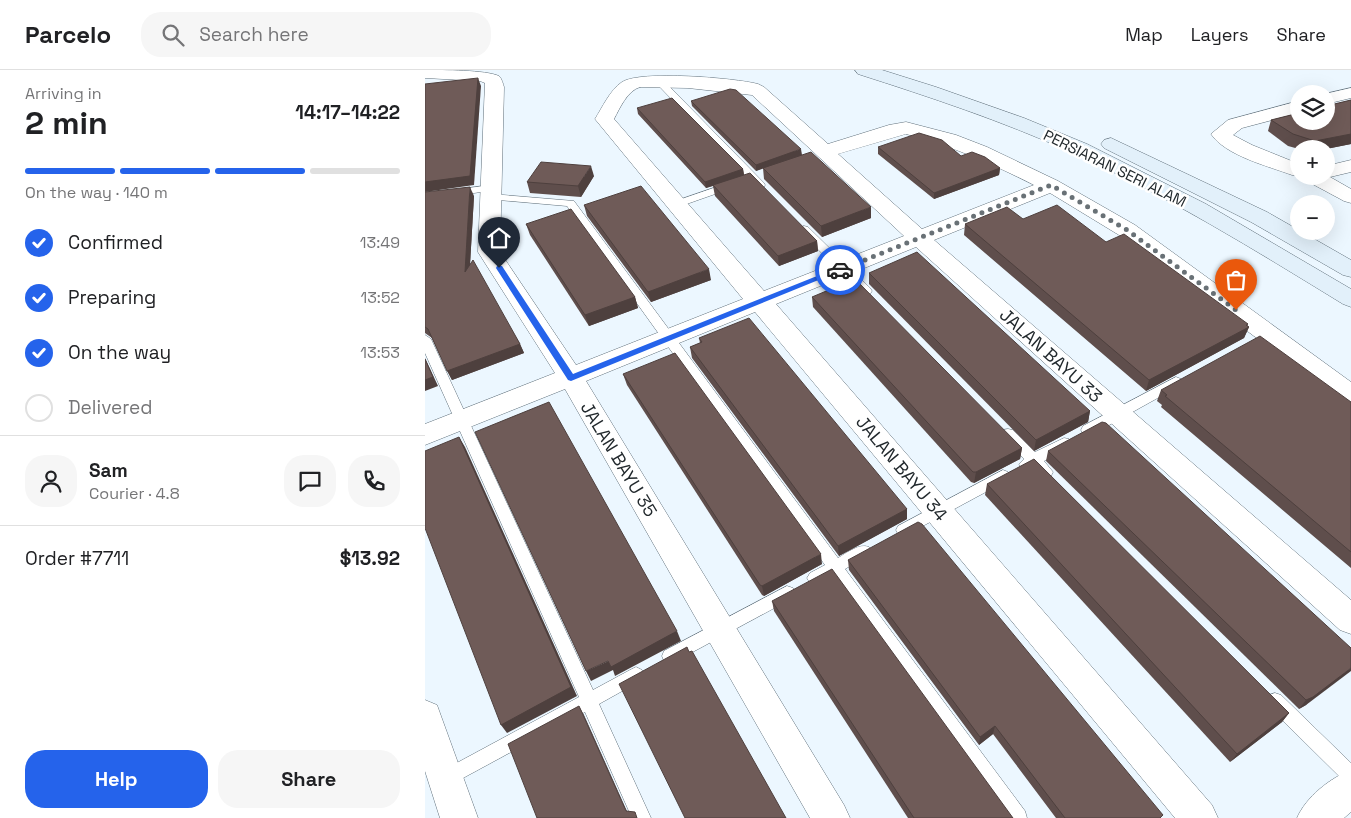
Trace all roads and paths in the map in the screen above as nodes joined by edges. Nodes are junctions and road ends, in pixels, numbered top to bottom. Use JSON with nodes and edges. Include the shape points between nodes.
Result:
{"nodes":[{"id":1,"x":864,"y":70,"type":"edge"},
{"id":2,"x":911,"y":70,"type":"edge"},
{"id":3,"x":425,"y":73,"type":"edge"},
{"id":4,"x":660,"y":82,"type":"junction"},
{"id":5,"x":1351,"y":93,"type":"edge"},
{"id":6,"x":1335,"y":97,"type":"edge"},
{"id":7,"x":1290,"y":109,"type":"edge"},
{"id":8,"x":819,"y":154,"type":"junction"},
{"id":9,"x":1351,"y":166,"type":"edge"},
{"id":10,"x":1290,"y":167,"type":"edge"},
{"id":11,"x":1335,"y":170,"type":"edge"},
{"id":12,"x":757,"y":176,"type":"junction"},
{"id":13,"x":1051,"y":185,"type":"junction"},
{"id":14,"x":1328,"y":185,"type":"edge"},
{"id":15,"x":767,"y":191,"type":"edge"},
{"id":16,"x":491,"y":192,"type":"junction"},
{"id":17,"x":425,"y":197,"type":"edge"},
{"id":18,"x":1351,"y":198,"type":"edge"},
{"id":19,"x":677,"y":204,"type":"junction"},
{"id":20,"x":794,"y":219,"type":"edge"},
{"id":21,"x":919,"y":238,"type":"junction"},
{"id":22,"x":843,"y":268,"type":"junction"},
{"id":23,"x":1351,"y":270,"type":"edge"},
{"id":24,"x":1351,"y":299,"type":"edge"},
{"id":25,"x":760,"y":301,"type":"junction"},
{"id":26,"x":878,"y":304,"type":"edge"},
{"id":27,"x":668,"y":338,"type":"junction"},
{"id":28,"x":425,"y":339,"type":"edge"},
{"id":29,"x":1188,"y":376,"type":"edge"},
{"id":30,"x":571,"y":378,"type":"junction"},
{"id":31,"x":1351,"y":395,"type":"edge"},
{"id":32,"x":1118,"y":414,"type":"junction"},
{"id":33,"x":461,"y":421,"type":"junction"},
{"id":34,"x":998,"y":424,"type":"edge"},
{"id":35,"x":425,"y":435,"type":"edge"},
{"id":36,"x":1033,"y":460,"type":"junction"},
{"id":37,"x":1054,"y":481,"type":"edge"},
{"id":38,"x":938,"y":511,"type":"junction"},
{"id":39,"x":835,"y":567,"type":"junction"},
{"id":40,"x":1351,"y":620,"type":"edge"},
{"id":41,"x":720,"y":629,"type":"junction"},
{"id":42,"x":1266,"y":692,"type":"edge"},
{"id":43,"x":587,"y":701,"type":"junction"},
{"id":44,"x":425,"y":717,"type":"edge"},
{"id":45,"x":1351,"y":776,"type":"edge"},
{"id":46,"x":446,"y":778,"type":"junction"},
{"id":47,"x":1351,"y":788,"type":"edge"},
{"id":48,"x":459,"y":818,"type":"edge"},
{"id":49,"x":642,"y":818,"type":"edge"},
{"id":50,"x":831,"y":818,"type":"edge"},
{"id":51,"x":1018,"y":818,"type":"edge"},
{"id":52,"x":1199,"y":818,"type":"edge"},
{"id":53,"x":1315,"y":818,"type":"edge"}],
"edges":[{"from":1,"to":24,"type":"main road","name":"PERSIARAN SERI ALAM","via":[[1039,131],[1127,172],[1240,231]]},
{"from":2,"to":23,"type":"main road","name":"PERSIARAN SERI ALAM","via":[[965,86],[1078,128],[1259,217]]},
{"from":3,"to":16,"type":"street","name":"JALAN BAYU 35","via":[[483,76],[493,80]]},
{"from":4,"to":8,"type":"street","name":"JALAN BAYU 33","via":[[752,88]]},
{"from":4,"to":12,"type":"lane"},
{"from":4,"to":19,"type":"street","name":"JALAN BAYU 34","via":[[629,85],[604,119]]},
{"from":5,"to":6,"type":"street"},
{"from":7,"to":10,"type":"street","via":[[1235,124],[1221,134],[1235,145]]},
{"from":8,"to":13,"type":"street","via":[[906,128],[965,145]]},
{"from":8,"to":21,"type":"street","name":"JALAN BAYU 33"},
{"from":9,"to":11,"type":"street"},
{"from":12,"to":15,"type":"lane"},
{"from":12,"to":19,"type":"lane"},
{"from":13,"to":21,"type":"street"},
{"from":13,"to":31,"type":"street","via":[[1127,230],[1258,338]]},
{"from":14,"to":18,"type":"street"},
{"from":16,"to":17,"type":"lane"},
{"from":16,"to":27,"type":"lane","via":[[570,203]]},
{"from":16,"to":30,"type":"street","name":"JALAN BAYU 35","via":[[489,252]]},
{"from":19,"to":25,"type":"street","name":"JALAN BAYU 34"},
{"from":20,"to":22,"type":"lane"},
{"from":21,"to":22,"type":"street"},
{"from":21,"to":32,"type":"street","name":"JALAN BAYU 33"},
{"from":22,"to":25,"type":"street"},
{"from":22,"to":26,"type":"lane"},
{"from":25,"to":27,"type":"street"},
{"from":25,"to":38,"type":"street","name":"JALAN BAYU 34"},
{"from":27,"to":30,"type":"street"},
{"from":27,"to":39,"type":"lane"},
{"from":28,"to":33,"type":"lane"},
{"from":29,"to":32,"type":"lane"},
{"from":30,"to":33,"type":"street"},
{"from":30,"to":41,"type":"street","name":"JALAN BAYU 35"},
{"from":32,"to":36,"type":"lane"},
{"from":32,"to":40,"type":"street","name":"JALAN BAYU 33"},
{"from":33,"to":35,"type":"street"},
{"from":33,"to":43,"type":"lane"},
{"from":34,"to":36,"type":"lane"},
{"from":36,"to":37,"type":"lane"},
{"from":36,"to":38,"type":"lane"},
{"from":38,"to":39,"type":"lane"},
{"from":38,"to":52,"type":"street","name":"JALAN BAYU 34"},
{"from":39,"to":41,"type":"lane"},
{"from":39,"to":51,"type":"lane"},
{"from":41,"to":43,"type":"lane"},
{"from":41,"to":50,"type":"street","name":"JALAN BAYU 35"},
{"from":42,"to":45,"type":"lane"},
{"from":43,"to":46,"type":"lane"},
{"from":43,"to":49,"type":"lane"},
{"from":44,"to":46,"type":"street"},
{"from":46,"to":48,"type":"street"},
{"from":47,"to":53,"type":"street"}]}
